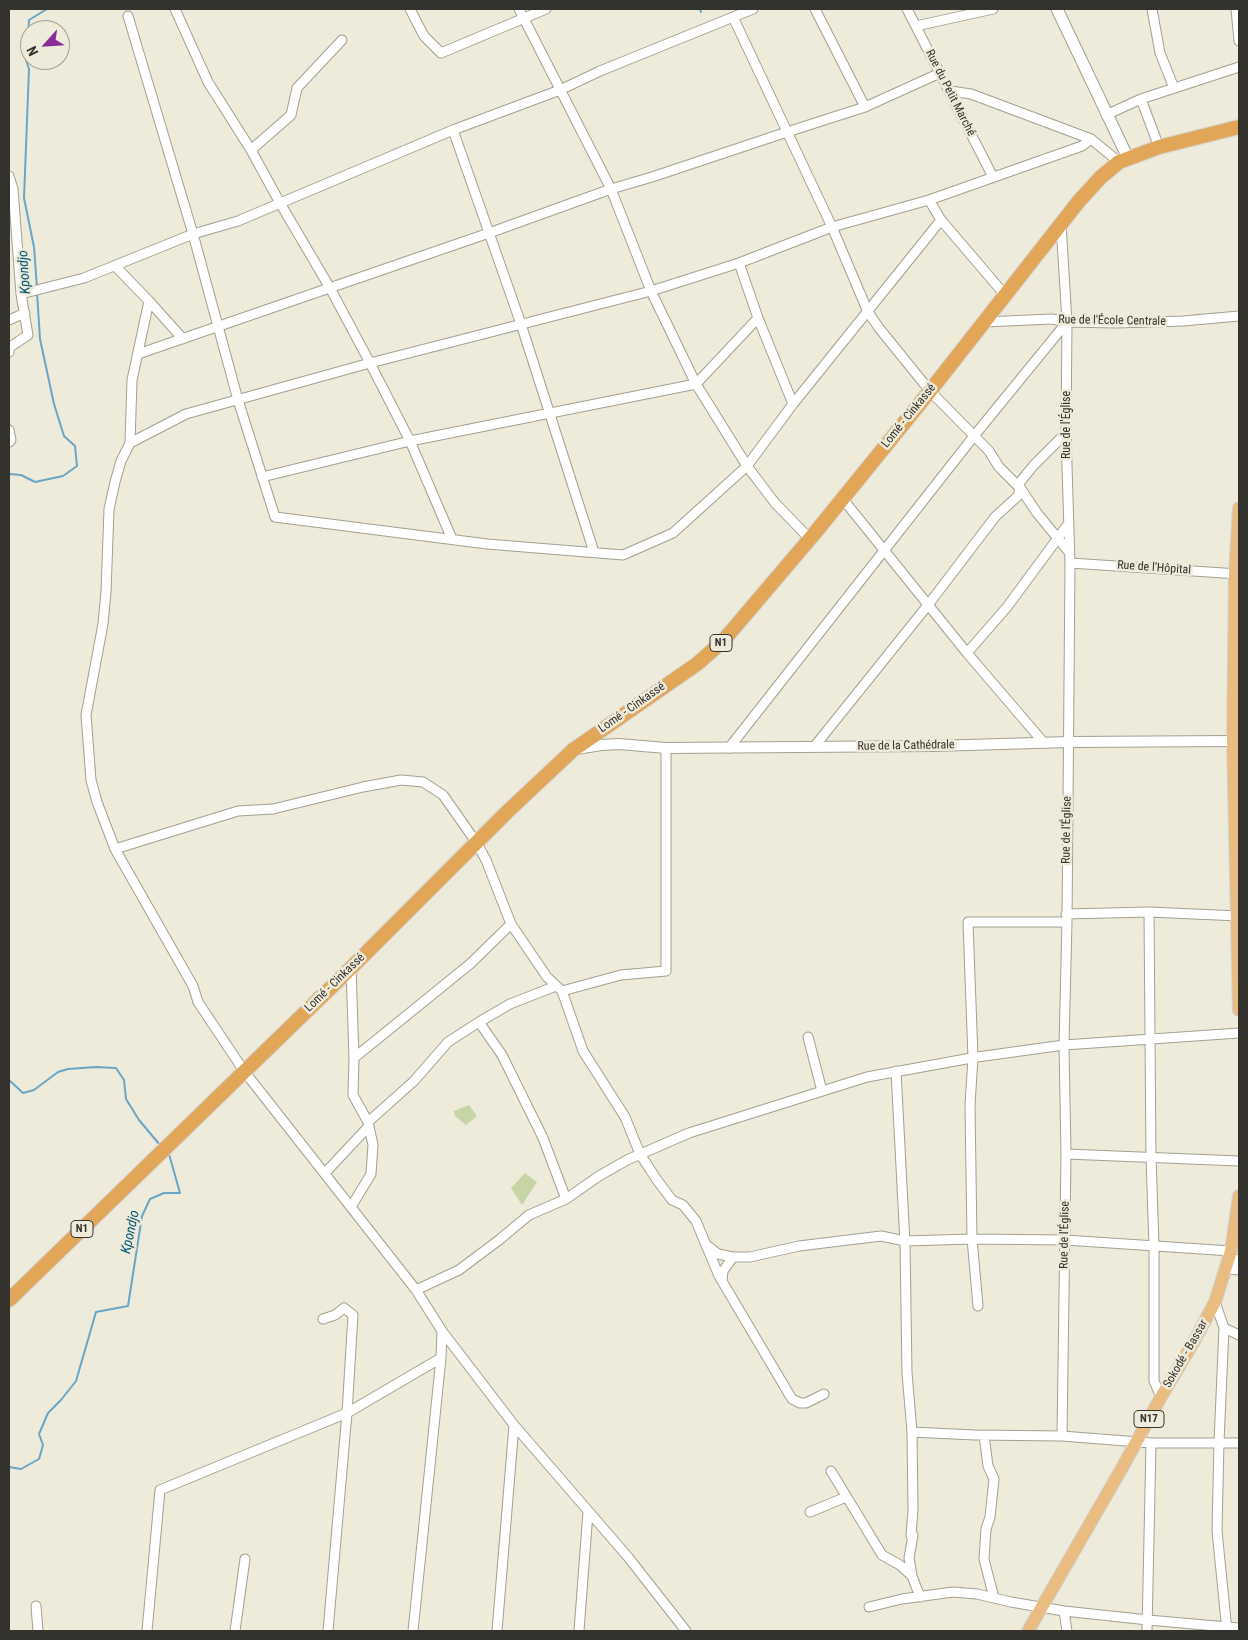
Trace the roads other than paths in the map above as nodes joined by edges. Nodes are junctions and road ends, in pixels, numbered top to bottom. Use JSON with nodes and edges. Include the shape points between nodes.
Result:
{"nodes":[{"id":1,"x":175,"y":9,"type":"edge"},
{"id":2,"x":410,"y":9,"type":"edge"},
{"id":3,"x":519,"y":9,"type":"edge"},
{"id":4,"x":546,"y":9,"type":"edge"},
{"id":5,"x":753,"y":9,"type":"edge"},
{"id":6,"x":815,"y":9,"type":"edge"},
{"id":7,"x":907,"y":9,"type":"edge"},
{"id":8,"x":993,"y":9,"type":"edge"},
{"id":9,"x":1057,"y":9,"type":"edge"},
{"id":10,"x":1152,"y":9,"type":"edge"},
{"id":11,"x":1236,"y":9,"type":"edge"},
{"id":12,"x":128,"y":16,"type":"dead end"},
{"id":13,"x":733,"y":17,"type":"junction"},
{"id":14,"x":524,"y":19,"type":"junction"},
{"id":15,"x":916,"y":26,"type":"junction"},
{"id":16,"x":342,"y":40,"type":"dead end"},
{"id":17,"x":1239,"y":41,"type":"edge"},
{"id":18,"x":1239,"y":67,"type":"edge"},
{"id":19,"x":940,"y":73,"type":"junction"},
{"id":20,"x":1174,"y":88,"type":"junction"},
{"id":21,"x":560,"y":90,"type":"junction"},
{"id":22,"x":950,"y":91,"type":"junction"},
{"id":23,"x":1141,"y":99,"type":"junction"},
{"id":24,"x":865,"y":107,"type":"junction"},
{"id":25,"x":1106,"y":114,"type":"junction"},
{"id":26,"x":1239,"y":127,"type":"edge"},
{"id":27,"x":453,"y":130,"type":"junction"},
{"id":28,"x":787,"y":132,"type":"junction"},
{"id":29,"x":1091,"y":139,"type":"junction"},
{"id":30,"x":1159,"y":147,"type":"junction"},
{"id":31,"x":251,"y":150,"type":"junction"},
{"id":32,"x":1124,"y":160,"type":"junction"},
{"id":33,"x":9,"y":176,"type":"edge"},
{"id":34,"x":993,"y":177,"type":"junction"},
{"id":35,"x":611,"y":189,"type":"junction"},
{"id":36,"x":928,"y":200,"type":"junction"},
{"id":37,"x":280,"y":203,"type":"junction"},
{"id":38,"x":940,"y":220,"type":"junction"},
{"id":39,"x":1061,"y":224,"type":"junction"},
{"id":40,"x":832,"y":227,"type":"junction"},
{"id":41,"x":488,"y":233,"type":"junction"},
{"id":42,"x":193,"y":234,"type":"junction"},
{"id":43,"x":739,"y":263,"type":"junction"},
{"id":44,"x":116,"y":266,"type":"junction"},
{"id":45,"x":330,"y":288,"type":"junction"},
{"id":46,"x":651,"y":291,"type":"junction"},
{"id":47,"x":24,"y":294,"type":"junction"},
{"id":48,"x":1005,"y":295,"type":"junction"},
{"id":49,"x":149,"y":301,"type":"junction"},
{"id":50,"x":868,"y":312,"type":"junction"},
{"id":51,"x":25,"y":313,"type":"junction"},
{"id":52,"x":1239,"y":316,"type":"edge"},
{"id":53,"x":758,"y":318,"type":"junction"},
{"id":54,"x":9,"y":320,"type":"edge"},
{"id":55,"x":984,"y":322,"type":"junction"},
{"id":56,"x":1067,"y":322,"type":"junction"},
{"id":57,"x":522,"y":324,"type":"junction"},
{"id":58,"x":219,"y":327,"type":"junction"},
{"id":59,"x":183,"y":339,"type":"junction"},
{"id":60,"x":9,"y":352,"type":"edge"},
{"id":61,"x":138,"y":354,"type":"junction"},
{"id":62,"x":370,"y":363,"type":"junction"},
{"id":63,"x":696,"y":384,"type":"junction"},
{"id":64,"x":930,"y":391,"type":"junction"},
{"id":65,"x":238,"y":400,"type":"junction"},
{"id":66,"x":793,"y":404,"type":"junction"},
{"id":67,"x":549,"y":412,"type":"junction"},
{"id":68,"x":9,"y":430,"type":"edge"},
{"id":69,"x":1066,"y":433,"type":"junction"},
{"id":70,"x":974,"y":436,"type":"junction"},
{"id":71,"x":410,"y":441,"type":"junction"},
{"id":72,"x":9,"y":442,"type":"edge"},
{"id":73,"x":130,"y":442,"type":"junction"},
{"id":74,"x":747,"y":466,"type":"junction"},
{"id":75,"x":262,"y":477,"type":"junction"},
{"id":76,"x":1021,"y":489,"type":"junction"},
{"id":77,"x":842,"y":498,"type":"junction"},
{"id":78,"x":1239,"y":508,"type":"edge"},
{"id":79,"x":1069,"y":523,"type":"junction"},
{"id":80,"x":810,"y":538,"type":"junction"},
{"id":81,"x":1057,"y":538,"type":"junction"},
{"id":82,"x":452,"y":539,"type":"junction"},
{"id":83,"x":594,"y":552,"type":"junction"},
{"id":84,"x":885,"y":552,"type":"junction"},
{"id":85,"x":1070,"y":552,"type":"junction"},
{"id":86,"x":1070,"y":563,"type":"junction"},
{"id":87,"x":1237,"y":574,"type":"edge"},
{"id":88,"x":928,"y":605,"type":"junction"},
{"id":89,"x":967,"y":653,"type":"junction"},
{"id":90,"x":1236,"y":741,"type":"edge"},
{"id":91,"x":1069,"y":742,"type":"junction"},
{"id":92,"x":1044,"y":743,"type":"junction"},
{"id":93,"x":814,"y":747,"type":"junction"},
{"id":94,"x":666,"y":748,"type":"junction"},
{"id":95,"x":729,"y":748,"type":"junction"},
{"id":96,"x":573,"y":750,"type":"junction"},
{"id":97,"x":476,"y":842,"type":"junction"},
{"id":98,"x":115,"y":849,"type":"junction"},
{"id":99,"x":1149,"y":912,"type":"junction"},
{"id":100,"x":1238,"y":916,"type":"edge"},
{"id":101,"x":1066,"y":918,"type":"junction"},
{"id":102,"x":511,"y":924,"type":"junction"},
{"id":103,"x":351,"y":968,"type":"junction"},
{"id":104,"x":559,"y":988,"type":"junction"},
{"id":105,"x":1239,"y":1010,"type":"edge"},
{"id":106,"x":479,"y":1022,"type":"junction"},
{"id":107,"x":1239,"y":1033,"type":"edge"},
{"id":108,"x":808,"y":1037,"type":"dead end"},
{"id":109,"x":1150,"y":1038,"type":"junction"},
{"id":110,"x":1064,"y":1045,"type":"junction"},
{"id":111,"x":354,"y":1058,"type":"junction"},
{"id":112,"x":973,"y":1058,"type":"junction"},
{"id":113,"x":244,"y":1071,"type":"junction"},
{"id":114,"x":896,"y":1071,"type":"junction"},
{"id":115,"x":822,"y":1091,"type":"junction"},
{"id":116,"x":368,"y":1124,"type":"junction"},
{"id":117,"x":640,"y":1154,"type":"junction"},
{"id":118,"x":1066,"y":1154,"type":"junction"},
{"id":119,"x":1151,"y":1158,"type":"junction"},
{"id":120,"x":1239,"y":1160,"type":"edge"},
{"id":121,"x":324,"y":1173,"type":"junction"},
{"id":122,"x":1239,"y":1196,"type":"edge"},
{"id":123,"x":566,"y":1198,"type":"junction"},
{"id":124,"x":351,"y":1207,"type":"junction"},
{"id":125,"x":972,"y":1239,"type":"junction"},
{"id":126,"x":1065,"y":1240,"type":"junction"},
{"id":127,"x":905,"y":1241,"type":"junction"},
{"id":128,"x":705,"y":1244,"type":"junction"},
{"id":129,"x":1154,"y":1246,"type":"junction"},
{"id":130,"x":1235,"y":1255,"type":"edge"},
{"id":131,"x":732,"y":1257,"type":"junction"},
{"id":132,"x":1233,"y":1269,"type":"edge"},
{"id":133,"x":722,"y":1281,"type":"junction"},
{"id":134,"x":416,"y":1290,"type":"junction"},
{"id":135,"x":9,"y":1300,"type":"edge"},
{"id":136,"x":1215,"y":1302,"type":"junction"},
{"id":137,"x":978,"y":1306,"type":"dead end"},
{"id":138,"x":323,"y":1319,"type":"dead end"},
{"id":139,"x":1224,"y":1328,"type":"junction"},
{"id":140,"x":442,"y":1331,"type":"junction"},
{"id":141,"x":1239,"y":1335,"type":"edge"},
{"id":142,"x":441,"y":1358,"type":"junction"},
{"id":143,"x":824,"y":1394,"type":"dead end"},
{"id":144,"x":1161,"y":1397,"type":"junction"},
{"id":145,"x":347,"y":1413,"type":"junction"},
{"id":146,"x":514,"y":1425,"type":"junction"},
{"id":147,"x":912,"y":1432,"type":"junction"},
{"id":148,"x":984,"y":1435,"type":"junction"},
{"id":149,"x":1062,"y":1436,"type":"junction"},
{"id":150,"x":1136,"y":1442,"type":"junction"},
{"id":151,"x":1219,"y":1442,"type":"junction"},
{"id":152,"x":1151,"y":1443,"type":"junction"},
{"id":153,"x":1239,"y":1443,"type":"edge"},
{"id":154,"x":831,"y":1471,"type":"dead end"},
{"id":155,"x":846,"y":1497,"type":"junction"},
{"id":156,"x":588,"y":1512,"type":"junction"},
{"id":157,"x":810,"y":1512,"type":"dead end"},
{"id":158,"x":245,"y":1559,"type":"dead end"},
{"id":159,"x":912,"y":1576,"type":"junction"},
{"id":160,"x":920,"y":1597,"type":"junction"},
{"id":161,"x":994,"y":1598,"type":"junction"},
{"id":162,"x":36,"y":1606,"type":"dead end"},
{"id":163,"x":869,"y":1607,"type":"dead end"},
{"id":164,"x":1040,"y":1608,"type":"junction"},
{"id":165,"x":1064,"y":1611,"type":"junction"},
{"id":166,"x":1148,"y":1620,"type":"junction"},
{"id":167,"x":1239,"y":1628,"type":"edge"},
{"id":168,"x":1227,"y":1629,"type":"edge"},
{"id":169,"x":38,"y":1631,"type":"edge"},
{"id":170,"x":147,"y":1631,"type":"edge"},
{"id":171,"x":235,"y":1631,"type":"edge"},
{"id":172,"x":328,"y":1631,"type":"edge"},
{"id":173,"x":413,"y":1631,"type":"edge"},
{"id":174,"x":497,"y":1631,"type":"edge"},
{"id":175,"x":579,"y":1631,"type":"edge"},
{"id":176,"x":686,"y":1631,"type":"edge"},
{"id":177,"x":1028,"y":1631,"type":"edge"},
{"id":178,"x":1067,"y":1631,"type":"edge"},
{"id":179,"x":1148,"y":1631,"type":"edge"}],
"edges":[{"from":1,"to":31,"type":"street","via":[[208,82]]},
{"from":2,"to":14,"type":"street","via":[[424,36],[442,53]]},
{"from":3,"to":14,"type":"street"},
{"from":4,"to":14,"type":"street"},
{"from":5,"to":13,"type":"street"},
{"from":6,"to":24,"type":"street"},
{"from":7,"to":15,"type":"street","name":"Rue du Petit Marché"},
{"from":8,"to":15,"type":"street"},
{"from":9,"to":25,"type":"main road"},
{"from":10,"to":20,"type":"street","via":[[1160,52]]},
{"from":11,"to":17,"type":"street"},
{"from":12,"to":42,"type":"street"},
{"from":13,"to":21,"type":"street"},
{"from":13,"to":28,"type":"street"},
{"from":14,"to":21,"type":"street"},
{"from":15,"to":19,"type":"street","name":"Rue du Petit Marché"},
{"from":16,"to":31,"type":"street","via":[[297,88],[291,115]]},
{"from":18,"to":20,"type":"street"},
{"from":19,"to":22,"type":"street","name":"Rue du Petit Marché"},
{"from":19,"to":24,"type":"street"},
{"from":20,"to":23,"type":"street"},
{"from":21,"to":27,"type":"street"},
{"from":21,"to":35,"type":"street"},
{"from":22,"to":29,"type":"street","via":[[971,94]]},
{"from":22,"to":34,"type":"street","name":"Rue du Petit Marché"},
{"from":23,"to":25,"type":"street"},
{"from":23,"to":30,"type":"street"},
{"from":24,"to":28,"type":"street"},
{"from":25,"to":32,"type":"main road"},
{"from":26,"to":30,"type":"highway","name":"Lomé - Cinkassé","number":"N1"},
{"from":27,"to":37,"type":"street"},
{"from":27,"to":41,"type":"street"},
{"from":28,"to":35,"type":"street"},
{"from":28,"to":40,"type":"street"},
{"from":29,"to":32,"type":"street"},
{"from":29,"to":34,"type":"street","via":[[1082,146]]},
{"from":30,"to":32,"type":"highway","name":"Lomé - Cinkassé","number":"N1"},
{"from":31,"to":37,"type":"street"},
{"from":32,"to":39,"type":"highway","name":"Lomé - Cinkassé","number":"N1","via":[[1093,186]]},
{"from":33,"to":47,"type":"street"},
{"from":34,"to":36,"type":"street"},
{"from":35,"to":41,"type":"street"},
{"from":35,"to":46,"type":"street"},
{"from":36,"to":38,"type":"street"},
{"from":36,"to":40,"type":"street"},
{"from":37,"to":42,"type":"street","via":[[238,221]]},
{"from":37,"to":45,"type":"street"},
{"from":38,"to":48,"type":"street"},
{"from":38,"to":50,"type":"street"},
{"from":39,"to":48,"type":"highway","name":"Lomé - Cinkassé","number":"N1"},
{"from":39,"to":56,"type":"street","name":"Rue de l'Église"},
{"from":40,"to":43,"type":"street"},
{"from":40,"to":50,"type":"street"},
{"from":41,"to":45,"type":"street"},
{"from":41,"to":57,"type":"street"},
{"from":42,"to":44,"type":"street"},
{"from":42,"to":58,"type":"street"},
{"from":43,"to":46,"type":"street"},
{"from":43,"to":53,"type":"street"},
{"from":44,"to":47,"type":"street"},
{"from":44,"to":49,"type":"street"},
{"from":45,"to":58,"type":"street"},
{"from":45,"to":62,"type":"street"},
{"from":46,"to":57,"type":"street"},
{"from":46,"to":63,"type":"street"},
{"from":47,"to":51,"type":"street"},
{"from":48,"to":55,"type":"highway","name":"Lomé - Cinkassé","number":"N1"},
{"from":49,"to":59,"type":"street"},
{"from":49,"to":61,"type":"street"},
{"from":50,"to":64,"type":"street"},
{"from":50,"to":66,"type":"street"},
{"from":51,"to":54,"type":"street"},
{"from":51,"to":60,"type":"street","via":[[28,335],[10,347]]},
{"from":52,"to":56,"type":"street","name":"Rue de l'École Centrale","via":[[1183,322]]},
{"from":53,"to":63,"type":"street"},
{"from":53,"to":66,"type":"street"},
{"from":55,"to":56,"type":"street","name":"Rue de l'École Centrale"},
{"from":55,"to":64,"type":"highway","name":"Lomé - Cinkassé","number":"N1"},
{"from":56,"to":69,"type":"street","name":"Rue de l'Église"},
{"from":56,"to":70,"type":"street"},
{"from":57,"to":62,"type":"street"},
{"from":57,"to":67,"type":"street"},
{"from":58,"to":59,"type":"street"},
{"from":58,"to":65,"type":"street"},
{"from":59,"to":61,"type":"street"},
{"from":61,"to":73,"type":"street","via":[[132,380]]},
{"from":62,"to":65,"type":"street"},
{"from":62,"to":71,"type":"street"},
{"from":63,"to":67,"type":"street"},
{"from":63,"to":74,"type":"street"},
{"from":64,"to":70,"type":"street"},
{"from":64,"to":77,"type":"highway","name":"Lomé - Cinkassé","number":"N1"},
{"from":65,"to":73,"type":"street","via":[[186,414]]},
{"from":65,"to":75,"type":"street"},
{"from":66,"to":74,"type":"street"},
{"from":67,"to":71,"type":"street"},
{"from":67,"to":83,"type":"street"},
{"from":68,"to":72,"type":"street"},
{"from":69,"to":76,"type":"street","via":[[1020,482]]},
{"from":69,"to":79,"type":"street","name":"Rue de l'Église"},
{"from":70,"to":76,"type":"street"},
{"from":70,"to":84,"type":"street"},
{"from":71,"to":75,"type":"street"},
{"from":71,"to":82,"type":"street"},
{"from":73,"to":98,"type":"street","via":[[114,482],[109,509],[106,592],[86,715],[92,780]]},
{"from":74,"to":80,"type":"street","via":[[775,503]]},
{"from":74,"to":83,"type":"street","via":[[673,533],[623,555]]},
{"from":75,"to":82,"type":"street","via":[[275,517]]},
{"from":76,"to":81,"type":"street"},
{"from":76,"to":88,"type":"street","via":[[1019,495],[995,516]]},
{"from":77,"to":80,"type":"highway","name":"Lomé - Cinkassé","number":"N1"},
{"from":77,"to":84,"type":"street"},
{"from":78,"to":87,"type":"main road"},
{"from":79,"to":81,"type":"street"},
{"from":79,"to":85,"type":"street","name":"Rue de l'Église"},
{"from":80,"to":96,"type":"highway","name":"Lomé - Cinkassé","number":"N1","via":[[712,652]]},
{"from":81,"to":85,"type":"street"},
{"from":81,"to":89,"type":"street","via":[[1007,607]]},
{"from":82,"to":83,"type":"street"},
{"from":84,"to":88,"type":"street"},
{"from":84,"to":95,"type":"street"},
{"from":85,"to":86,"type":"street","name":"Rue de l'Église"},
{"from":86,"to":87,"type":"street","name":"Rue de l'Hôpital"},
{"from":86,"to":91,"type":"street","name":"Rue de l'Église"},
{"from":87,"to":90,"type":"main road"},
{"from":88,"to":89,"type":"street"},
{"from":88,"to":93,"type":"street"},
{"from":89,"to":92,"type":"street"},
{"from":90,"to":91,"type":"street","name":"Rue de la Cathédrale"},
{"from":90,"to":100,"type":"main road"},
{"from":91,"to":92,"type":"street","name":"Rue de la Cathédrale"},
{"from":91,"to":101,"type":"street","name":"Rue de l'Église"},
{"from":92,"to":93,"type":"street","name":"Rue de la Cathédrale"},
{"from":93,"to":95,"type":"street","name":"Rue de la Cathédrale"},
{"from":94,"to":95,"type":"street","name":"Rue de la Cathédrale"},
{"from":94,"to":96,"type":"street","name":"Rue de la Cathédrale","via":[[619,744]]},
{"from":94,"to":104,"type":"street","via":[[666,971],[621,975]]},
{"from":96,"to":97,"type":"highway","name":"Lomé - Cinkassé","number":"N1"},
{"from":97,"to":98,"type":"street","via":[[443,795],[423,782],[401,780],[273,809],[238,811]]},
{"from":97,"to":102,"type":"street"},
{"from":97,"to":103,"type":"highway","name":"Lomé - Cinkassé","number":"N1"},
{"from":98,"to":113,"type":"street","via":[[193,986],[198,1002]]},
{"from":99,"to":100,"type":"street"},
{"from":99,"to":101,"type":"street"},
{"from":99,"to":109,"type":"street"},
{"from":100,"to":105,"type":"main road"},
{"from":101,"to":110,"type":"street","name":"Rue de l'Église"},
{"from":101,"to":112,"type":"street","via":[[968,922]]},
{"from":102,"to":104,"type":"street","via":[[547,977]]},
{"from":102,"to":111,"type":"street","via":[[470,964]]},
{"from":103,"to":111,"type":"street"},
{"from":103,"to":113,"type":"highway","name":"Lomé - Cinkassé","number":"N1"},
{"from":104,"to":106,"type":"street","via":[[510,1004]]},
{"from":104,"to":117,"type":"street","via":[[582,1051],[625,1118]]},
{"from":106,"to":116,"type":"street","via":[[448,1042],[414,1082]]},
{"from":106,"to":123,"type":"street","via":[[506,1063],[543,1138]]},
{"from":107,"to":109,"type":"street"},
{"from":108,"to":115,"type":"street"},
{"from":109,"to":110,"type":"street"},
{"from":109,"to":119,"type":"street"},
{"from":110,"to":112,"type":"street"},
{"from":110,"to":118,"type":"street","name":"Rue de l'Église"},
{"from":111,"to":116,"type":"street","via":[[353,1095]]},
{"from":112,"to":114,"type":"street"},
{"from":112,"to":125,"type":"street","via":[[970,1105]]},
{"from":113,"to":121,"type":"street"},
{"from":113,"to":135,"type":"highway","name":"Lomé - Cinkassé","number":"N1"},
{"from":114,"to":115,"type":"street"},
{"from":114,"to":127,"type":"street"},
{"from":115,"to":117,"type":"street","via":[[689,1132]]},
{"from":116,"to":121,"type":"street"},
{"from":116,"to":124,"type":"street","via":[[373,1145],[371,1174]]},
{"from":117,"to":123,"type":"street"},
{"from":117,"to":128,"type":"street","via":[[672,1200],[683,1205],[696,1221]]},
{"from":118,"to":119,"type":"street"},
{"from":118,"to":126,"type":"street","name":"Rue de l'Église"},
{"from":119,"to":120,"type":"street"},
{"from":119,"to":129,"type":"street"},
{"from":121,"to":124,"type":"street"},
{"from":122,"to":130,"type":"main road","name":"Sokodé - Bassar","number":"N17"},
{"from":123,"to":134,"type":"street","via":[[529,1215],[459,1270]]},
{"from":124,"to":134,"type":"street"},
{"from":125,"to":126,"type":"street"},
{"from":125,"to":127,"type":"street"},
{"from":125,"to":137,"type":"street"},
{"from":126,"to":129,"type":"street"},
{"from":126,"to":149,"type":"street","name":"Rue de l'Église"},
{"from":127,"to":131,"type":"street","via":[[881,1236],[799,1246],[750,1257]]},
{"from":127,"to":147,"type":"street","via":[[907,1373]]},
{"from":128,"to":131,"type":"street","via":[[718,1254]]},
{"from":128,"to":133,"type":"street"},
{"from":129,"to":130,"type":"street"},
{"from":129,"to":144,"type":"street","via":[[1154,1381]]},
{"from":130,"to":132,"type":"main road","name":"Sokodé - Bassar","number":"N17"},
{"from":131,"to":133,"type":"street","via":[[723,1271]]},
{"from":132,"to":136,"type":"main road","name":"Sokodé - Bassar","number":"N17"},
{"from":133,"to":143,"type":"street","via":[[792,1398],[806,1403]]},
{"from":134,"to":140,"type":"street"},
{"from":136,"to":139,"type":"street"},
{"from":136,"to":144,"type":"main road","name":"Sokodé - Bassar","number":"N17"},
{"from":138,"to":145,"type":"street","via":[[344,1308],[354,1315]]},
{"from":139,"to":141,"type":"street"},
{"from":139,"to":151,"type":"street"},
{"from":140,"to":142,"type":"street"},
{"from":140,"to":146,"type":"street"},
{"from":142,"to":145,"type":"street"},
{"from":142,"to":173,"type":"street"},
{"from":144,"to":150,"type":"main road","name":"Sokodé - Bassar","number":"N17"},
{"from":145,"to":170,"type":"street","via":[[160,1490]]},
{"from":145,"to":172,"type":"street"},
{"from":146,"to":156,"type":"street"},
{"from":146,"to":174,"type":"street"},
{"from":147,"to":148,"type":"street"},
{"from":147,"to":159,"type":"street","via":[[913,1536],[909,1558]]},
{"from":148,"to":149,"type":"street"},
{"from":148,"to":161,"type":"street","via":[[988,1466],[994,1479],[984,1559]]},
{"from":149,"to":150,"type":"street"},
{"from":150,"to":152,"type":"street"},
{"from":150,"to":164,"type":"main road","name":"Sokodé - Bassar","number":"N17"},
{"from":151,"to":152,"type":"street"},
{"from":151,"to":153,"type":"street"},
{"from":151,"to":168,"type":"street","via":[[1217,1531]]},
{"from":152,"to":166,"type":"street"},
{"from":154,"to":155,"type":"street"},
{"from":155,"to":157,"type":"street"},
{"from":155,"to":159,"type":"street","via":[[882,1555]]},
{"from":156,"to":175,"type":"street"},
{"from":156,"to":176,"type":"street"},
{"from":158,"to":171,"type":"street"},
{"from":159,"to":160,"type":"street"},
{"from":160,"to":161,"type":"street","via":[[953,1592]]},
{"from":160,"to":163,"type":"street"},
{"from":161,"to":164,"type":"street"},
{"from":162,"to":169,"type":"street"},
{"from":164,"to":165,"type":"street"},
{"from":164,"to":177,"type":"main road","name":"Sokodé - Bassar","number":"N17"},
{"from":165,"to":166,"type":"street"},
{"from":165,"to":178,"type":"street"},
{"from":166,"to":168,"type":"street"},
{"from":166,"to":179,"type":"street"},
{"from":167,"to":168,"type":"street"}]}
